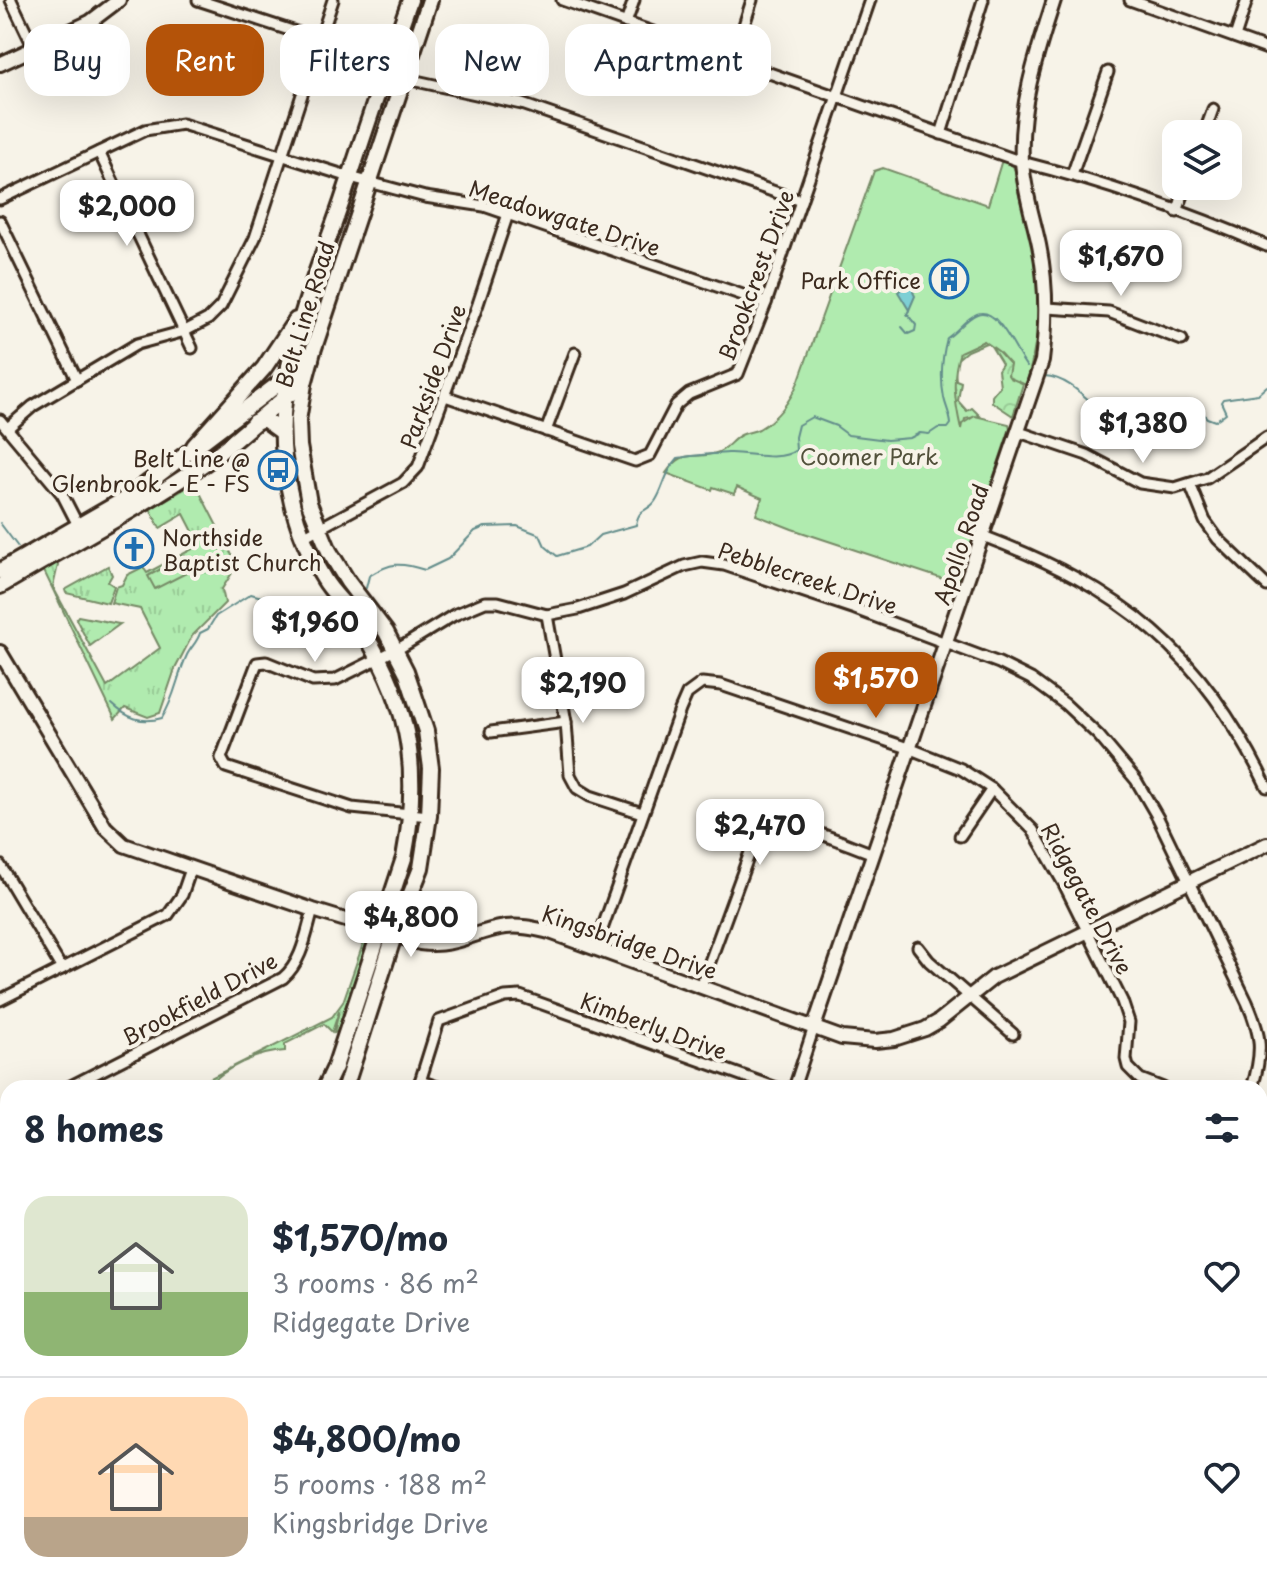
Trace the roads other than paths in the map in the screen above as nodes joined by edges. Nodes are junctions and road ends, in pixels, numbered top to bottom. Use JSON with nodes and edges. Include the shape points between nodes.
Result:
{"nodes":[{"id":1,"x":11,"y":0,"type":"edge"},
{"id":2,"x":119,"y":0,"type":"edge"},
{"id":3,"x":198,"y":0,"type":"edge"},
{"id":4,"x":333,"y":0,"type":"edge"},
{"id":5,"x":410,"y":0,"type":"edge"},
{"id":6,"x":430,"y":0,"type":"edge"},
{"id":7,"x":562,"y":0,"type":"edge"},
{"id":8,"x":634,"y":0,"type":"edge"},
{"id":9,"x":752,"y":0,"type":"edge"},
{"id":10,"x":870,"y":0,"type":"edge"},
{"id":11,"x":983,"y":0,"type":"edge"},
{"id":12,"x":1054,"y":0,"type":"edge"},
{"id":13,"x":1130,"y":0,"type":"edge"},
{"id":14,"x":1247,"y":0,"type":"edge"},
{"id":15,"x":626,"y":23,"type":"junction"},
{"id":16,"x":86,"y":24,"type":"edge"},
{"id":17,"x":325,"y":24,"type":"edge"},
{"id":18,"x":402,"y":24,"type":"edge"},
{"id":19,"x":629,"y":24,"type":"edge"},
{"id":20,"x":744,"y":24,"type":"edge"},
{"id":21,"x":24,"y":27,"type":"edge"},
{"id":22,"x":280,"y":27,"type":"edge"},
{"id":23,"x":419,"y":33,"type":"edge"},
{"id":24,"x":1235,"y":37,"type":"junction"},
{"id":25,"x":1267,"y":49,"type":"edge"},
{"id":26,"x":24,"y":53,"type":"edge"},
{"id":27,"x":0,"y":64,"type":"edge"},
{"id":28,"x":1108,"y":72,"type":"dead end"},
{"id":29,"x":771,"y":73,"type":"edge"},
{"id":30,"x":419,"y":82,"type":"edge"},
{"id":31,"x":301,"y":96,"type":"edge"},
{"id":32,"x":377,"y":96,"type":"edge"},
{"id":33,"x":398,"y":96,"type":"edge"},
{"id":34,"x":838,"y":97,"type":"junction"},
{"id":35,"x":1213,"y":109,"type":"dead end"},
{"id":36,"x":1209,"y":120,"type":"edge"},
{"id":37,"x":941,"y":134,"type":"junction"},
{"id":38,"x":99,"y":152,"type":"junction"},
{"id":39,"x":281,"y":155,"type":"junction"},
{"id":40,"x":1022,"y":162,"type":"junction"},
{"id":41,"x":1072,"y":175,"type":"junction"},
{"id":42,"x":350,"y":177,"type":"junction"},
{"id":43,"x":368,"y":181,"type":"junction"},
{"id":44,"x":0,"y":199,"type":"edge"},
{"id":45,"x":1181,"y":200,"type":"edge"},
{"id":46,"x":801,"y":201,"type":"junction"},
{"id":47,"x":1177,"y":212,"type":"junction"},
{"id":48,"x":508,"y":214,"type":"junction"},
{"id":49,"x":0,"y":221,"type":"edge"},
{"id":50,"x":1267,"y":246,"type":"edge"},
{"id":51,"x":766,"y":303,"type":"junction"},
{"id":52,"x":306,"y":307,"type":"junction"},
{"id":53,"x":1047,"y":308,"type":"junction"},
{"id":54,"x":185,"y":331,"type":"junction"},
{"id":55,"x":1182,"y":340,"type":"dead end"},
{"id":56,"x":192,"y":348,"type":"dead end"},
{"id":57,"x":575,"y":353,"type":"dead end"},
{"id":58,"x":311,"y":359,"type":"junction"},
{"id":59,"x":286,"y":376,"type":"junction"},
{"id":60,"x":77,"y":380,"type":"junction"},
{"id":61,"x":304,"y":384,"type":"junction"},
{"id":62,"x":445,"y":396,"type":"junction"},
{"id":63,"x":282,"y":399,"type":"junction"},
{"id":64,"x":0,"y":420,"type":"edge"},
{"id":65,"x":254,"y":422,"type":"junction"},
{"id":66,"x":9,"y":427,"type":"junction"},
{"id":67,"x":546,"y":431,"type":"junction"},
{"id":68,"x":282,"y":432,"type":"junction"},
{"id":69,"x":1019,"y":432,"type":"junction"},
{"id":70,"x":1267,"y":437,"type":"edge"},
{"id":71,"x":194,"y":446,"type":"junction"},
{"id":72,"x":1190,"y":484,"type":"junction"},
{"id":73,"x":318,"y":529,"type":"junction"},
{"id":74,"x":82,"y":532,"type":"junction"},
{"id":75,"x":983,"y":536,"type":"junction"},
{"id":76,"x":303,"y":537,"type":"junction"},
{"id":77,"x":0,"y":571,"type":"edge"},
{"id":78,"x":1266,"y":584,"type":"edge"},
{"id":79,"x":0,"y":586,"type":"edge"},
{"id":80,"x":547,"y":615,"type":"junction"},
{"id":81,"x":947,"y":644,"type":"junction"},
{"id":82,"x":395,"y":650,"type":"junction"},
{"id":83,"x":0,"y":652,"type":"edge"},
{"id":84,"x":380,"y":658,"type":"junction"},
{"id":85,"x":4,"y":668,"type":"edge"},
{"id":86,"x":566,"y":722,"type":"junction"},
{"id":87,"x":491,"y":732,"type":"dead end"},
{"id":88,"x":911,"y":749,"type":"junction"},
{"id":89,"x":1267,"y":787,"type":"edge"},
{"id":90,"x":992,"y":789,"type":"junction"},
{"id":91,"x":411,"y":813,"type":"junction"},
{"id":92,"x":642,"y":813,"type":"junction"},
{"id":93,"x":429,"y":816,"type":"junction"},
{"id":94,"x":960,"y":836,"type":"dead end"},
{"id":95,"x":1267,"y":844,"type":"edge"},
{"id":96,"x":874,"y":854,"type":"junction"},
{"id":97,"x":0,"y":865,"type":"edge"},
{"id":98,"x":191,"y":869,"type":"junction"},
{"id":99,"x":1188,"y":882,"type":"junction"},
{"id":100,"x":313,"y":910,"type":"junction"},
{"id":101,"x":1087,"y":931,"type":"junction"},
{"id":102,"x":386,"y":934,"type":"junction"},
{"id":103,"x":918,"y":947,"type":"dead end"},
{"id":104,"x":595,"y":949,"type":"junction"},
{"id":105,"x":62,"y":969,"type":"junction"},
{"id":106,"x":701,"y":986,"type":"junction"},
{"id":107,"x":969,"y":995,"type":"junction"},
{"id":108,"x":0,"y":1000,"type":"edge"},
{"id":109,"x":814,"y":1027,"type":"junction"},
{"id":110,"x":1013,"y":1034,"type":"dead end"},
{"id":111,"x":86,"y":1080,"type":"edge"},
{"id":112,"x":329,"y":1080,"type":"edge"},
{"id":113,"x":347,"y":1080,"type":"edge"},
{"id":114,"x":420,"y":1080,"type":"edge"},
{"id":115,"x":755,"y":1080,"type":"edge"},
{"id":116,"x":797,"y":1080,"type":"edge"},
{"id":117,"x":1143,"y":1080,"type":"edge"},
{"id":118,"x":1254,"y":1080,"type":"edge"}],
"edges":[{"from":1,"to":21,"type":"street"},
{"from":2,"to":16,"type":"street"},
{"from":3,"to":22,"type":"street"},
{"from":4,"to":17,"type":"street"},
{"from":5,"to":18,"type":"main road","name":"Belt Line Road"},
{"from":6,"to":23,"type":"main road","name":"Belt Line Road"},
{"from":7,"to":15,"type":"street"},
{"from":8,"to":15,"type":"street"},
{"from":9,"to":20,"type":"street"},
{"from":10,"to":34,"type":"street","name":"Brookcrest Drive"},
{"from":11,"to":37,"type":"street"},
{"from":12,"to":40,"type":"street","name":"Apollo Road","via":[[1022,115]]},
{"from":13,"to":24,"type":"street"},
{"from":14,"to":24,"type":"street"},
{"from":15,"to":19,"type":"street"},
{"from":24,"to":25,"type":"street"},
{"from":26,"to":27,"type":"street"},
{"from":28,"to":41,"type":"street"},
{"from":29,"to":34,"type":"street"},
{"from":30,"to":46,"type":"street","via":[[522,104]]},
{"from":31,"to":39,"type":"street"},
{"from":32,"to":42,"type":"main road","name":"Belt Line Road"},
{"from":33,"to":43,"type":"main road","name":"Belt Line Road"},
{"from":34,"to":37,"type":"street"},
{"from":34,"to":46,"type":"street","name":"Brookcrest Drive"},
{"from":35,"to":36,"type":"street"},
{"from":37,"to":40,"type":"street"},
{"from":38,"to":39,"type":"street","name":"Meadowgate Drive","via":[[145,130],[182,124]]},
{"from":38,"to":44,"type":"street","name":"Meadowgate Drive"},
{"from":38,"to":54,"type":"street"},
{"from":39,"to":42,"type":"street","name":"Meadowgate Drive"},
{"from":39,"to":54,"type":"street","via":[[255,238],[230,292],[208,319]]},
{"from":40,"to":41,"type":"street"},
{"from":40,"to":53,"type":"street","name":"Apollo Road"},
{"from":41,"to":47,"type":"street"},
{"from":42,"to":43,"type":"street","name":"Meadowgate Drive"},
{"from":42,"to":52,"type":"main road","name":"Belt Line Road"},
{"from":43,"to":48,"type":"street","name":"Meadowgate Drive"},
{"from":43,"to":58,"type":"main road","name":"Belt Line Road"},
{"from":45,"to":47,"type":"street"},
{"from":46,"to":51,"type":"street","name":"Brookcrest Drive"},
{"from":47,"to":50,"type":"street"},
{"from":48,"to":51,"type":"street","name":"Meadowgate Drive"},
{"from":48,"to":62,"type":"street","name":"Parkside Drive"},
{"from":49,"to":60,"type":"street"},
{"from":51,"to":67,"type":"street","name":"Brookcrest Drive","via":[[738,374],[689,394],[676,405],[650,455],[625,459]]},
{"from":52,"to":59,"type":"main road","name":"Belt Line Road"},
{"from":52,"to":71,"type":"main road","via":[[264,368]]},
{"from":53,"to":55,"type":"street","via":[[1109,312]]},
{"from":53,"to":69,"type":"street","name":"Apollo Road","via":[[1042,361]]},
{"from":54,"to":56,"type":"street"},
{"from":54,"to":60,"type":"street","via":[[137,344]]},
{"from":57,"to":67,"type":"street"},
{"from":58,"to":59,"type":"main road"},
{"from":58,"to":61,"type":"main road","name":"Belt Line Road"},
{"from":59,"to":63,"type":"main road","name":"Belt Line Road"},
{"from":59,"to":71,"type":"main road"},
{"from":60,"to":66,"type":"street"},
{"from":61,"to":63,"type":"main road"},
{"from":61,"to":73,"type":"main road","name":"Belt Line Road","via":[[299,446]]},
{"from":62,"to":67,"type":"street","name":"Brookcrest Drive"},
{"from":62,"to":73,"type":"street","name":"Parkside Drive","via":[[418,467],[403,483]]},
{"from":63,"to":65,"type":"main road"},
{"from":63,"to":68,"type":"main road","name":"Belt Line Road"},
{"from":64,"to":66,"type":"street"},
{"from":65,"to":68,"type":"main road","via":[[264,419]]},
{"from":65,"to":74,"type":"main road","via":[[203,464]]},
{"from":66,"to":74,"type":"street","via":[[62,494]]},
{"from":68,"to":76,"type":"main road","name":"Belt Line Road","via":[[289,490]]},
{"from":69,"to":72,"type":"street","via":[[1087,455],[1140,483],[1175,488]]},
{"from":69,"to":75,"type":"street","name":"Apollo Road"},
{"from":70,"to":72,"type":"street"},
{"from":71,"to":74,"type":"main road"},
{"from":72,"to":78,"type":"street","via":[[1218,539]]},
{"from":73,"to":76,"type":"street","name":"Parkside Drive"},
{"from":73,"to":82,"type":"main road","name":"Belt Line Road"},
{"from":74,"to":77,"type":"main road"},
{"from":74,"to":79,"type":"main road"},
{"from":75,"to":81,"type":"street","name":"Apollo Road"},
{"from":75,"to":89,"type":"street","via":[[1083,580],[1150,628],[1182,657],[1228,716]]},
{"from":76,"to":84,"type":"main road","name":"Belt Line Road","via":[[325,581]]},
{"from":80,"to":81,"type":"street","name":"Pebblecreek Drive","via":[[624,594],[702,562],[724,565]]},
{"from":80,"to":82,"type":"street","name":"Pebblecreek Drive","via":[[485,602]]},
{"from":80,"to":86,"type":"street"},
{"from":81,"to":88,"type":"street","name":"Apollo Road"},
{"from":81,"to":99,"type":"street","name":"Pebblecreek Drive","via":[[1031,679],[1084,721],[1136,780]]},
{"from":82,"to":84,"type":"street","name":"Pebblecreek Drive"},
{"from":82,"to":93,"type":"main road","name":"Belt Line Road","via":[[426,731]]},
{"from":83,"to":85,"type":"street","name":"Kingsbridge Drive"},
{"from":84,"to":91,"type":"main road","name":"Belt Line Road","via":[[408,735]]},
{"from":84,"to":91,"type":"street","name":"Pebblecreek Drive","via":[[324,682],[257,663],[221,758],[226,767],[352,808]]},
{"from":85,"to":98,"type":"street","name":"Kingsbridge Drive","via":[[113,836],[124,845]]},
{"from":86,"to":87,"type":"street"},
{"from":86,"to":92,"type":"street","via":[[570,775],[577,788]]},
{"from":88,"to":90,"type":"street","name":"Ridgegate Drive","via":[[961,769]]},
{"from":88,"to":92,"type":"street","name":"Ridgegate Drive","via":[[702,683],[687,694]]},
{"from":88,"to":96,"type":"street","name":"Apollo Road"},
{"from":90,"to":94,"type":"street"},
{"from":90,"to":101,"type":"street","name":"Ridgegate Drive","via":[[1033,830]]},
{"from":91,"to":93,"type":"street"},
{"from":91,"to":102,"type":"main road","name":"Belt Line Road"},
{"from":92,"to":104,"type":"street","name":"Ridgegate Drive"},
{"from":93,"to":102,"type":"main road","name":"Belt Line Road","via":[[421,868]]},
{"from":95,"to":99,"type":"street","name":"Kingsbridge Drive"},
{"from":96,"to":106,"type":"street","via":[[791,825],[760,825]]},
{"from":96,"to":109,"type":"street","name":"Apollo Road"},
{"from":97,"to":105,"type":"street"},
{"from":98,"to":100,"type":"street","name":"Kingsbridge Drive"},
{"from":98,"to":105,"type":"street","via":[[168,915]]},
{"from":99,"to":101,"type":"street","name":"Kingsbridge Drive"},
{"from":99,"to":118,"type":"street","name":"Pebblecreek Drive","via":[[1259,1030],[1261,1056]]},
{"from":100,"to":102,"type":"street","name":"Kingsbridge Drive"},
{"from":100,"to":111,"type":"street","name":"Brookfield Drive","via":[[294,968],[283,978]]},
{"from":101,"to":107,"type":"street","name":"Kingsbridge Drive"},
{"from":101,"to":117,"type":"street","name":"Ridgegate Drive","via":[[1129,1022],[1128,1067]]},
{"from":102,"to":104,"type":"street","name":"Kingsbridge Drive","via":[[436,945],[508,926],[531,927]]},
{"from":102,"to":112,"type":"main road","name":"Belt Line Road"},
{"from":102,"to":113,"type":"main road","name":"Belt Line Road"},
{"from":103,"to":107,"type":"street"},
{"from":104,"to":106,"type":"street","name":"Kingsbridge Drive"},
{"from":105,"to":108,"type":"street"},
{"from":106,"to":109,"type":"street","name":"Kingsbridge Drive"},
{"from":107,"to":109,"type":"street","name":"Kingsbridge Drive","via":[[939,1021],[894,1039],[842,1038]]},
{"from":107,"to":110,"type":"street"},
{"from":109,"to":116,"type":"street","name":"Apollo Road"},
{"from":114,"to":115,"type":"street","name":"Kimberly Drive","via":[[439,1021],[520,996]]}]}
